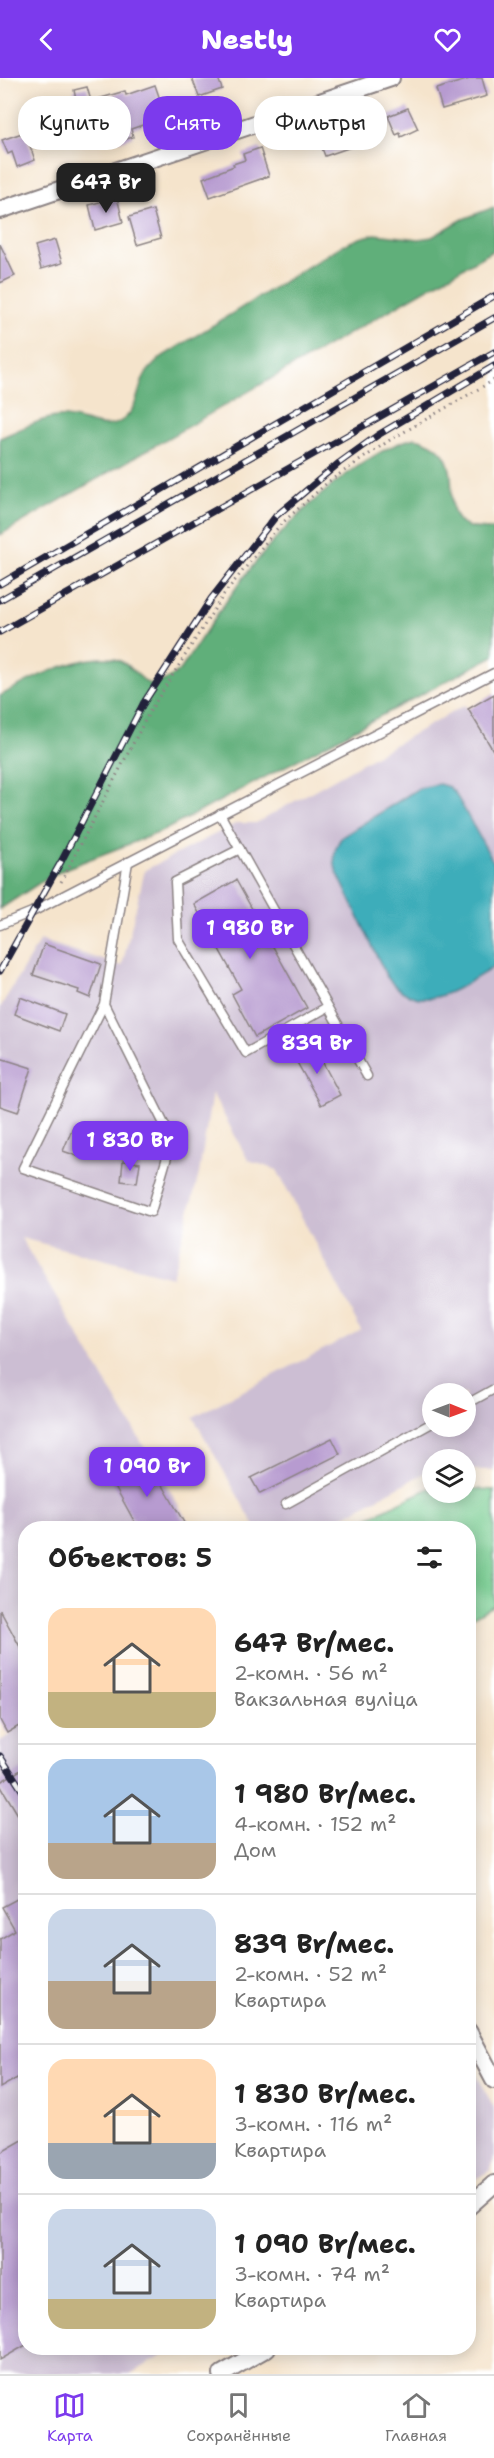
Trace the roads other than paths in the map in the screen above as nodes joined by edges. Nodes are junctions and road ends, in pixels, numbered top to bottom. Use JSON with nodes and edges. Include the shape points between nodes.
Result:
{"nodes":[{"id":1,"x":391,"y":78,"type":"edge"},
{"id":2,"x":0,"y":210,"type":"edge"},
{"id":3,"x":494,"y":673,"type":"edge"},
{"id":4,"x":220,"y":814,"type":"junction"},
{"id":5,"x":240,"y":849,"type":"junction"},
{"id":6,"x":128,"y":862,"type":"junction"},
{"id":7,"x":0,"y":925,"type":"edge"},
{"id":8,"x":104,"y":1004,"type":"junction"},
{"id":9,"x":328,"y":1007,"type":"junction"},
{"id":10,"x":367,"y":1076,"type":"dead end"},
{"id":11,"x":494,"y":1389,"type":"edge"},
{"id":12,"x":476,"y":1399,"type":"edge"},
{"id":13,"x":422,"y":1429,"type":"edge"},
{"id":14,"x":286,"y":1504,"type":"dead end"},
{"id":15,"x":476,"y":2046,"type":"edge"},
{"id":16,"x":494,"y":2080,"type":"edge"},
{"id":17,"x":494,"y":2184,"type":"edge"},
{"id":18,"x":476,"y":2200,"type":"edge"},
{"id":19,"x":255,"y":2355,"type":"edge"},
{"id":20,"x":222,"y":2374,"type":"edge"}],
"edges":[{"from":1,"to":2,"type":"street"},
{"from":3,"to":4,"type":"lane"},
{"from":4,"to":5,"type":"lane"},
{"from":4,"to":6,"type":"lane"},
{"from":5,"to":9,"type":"lane"},
{"from":5,"to":9,"type":"lane","via":[[175,882],[178,939],[246,1053]]},
{"from":6,"to":7,"type":"lane"},
{"from":6,"to":8,"type":"lane"},
{"from":8,"to":8,"type":"lane","via":[[23,1168],[151,1212],[172,1140]]},
{"from":9,"to":10,"type":"lane"},
{"from":11,"to":12,"type":"lane"},
{"from":13,"to":14,"type":"lane"},
{"from":15,"to":16,"type":"street"},
{"from":17,"to":18,"type":"street"},
{"from":19,"to":20,"type":"street"}]}
